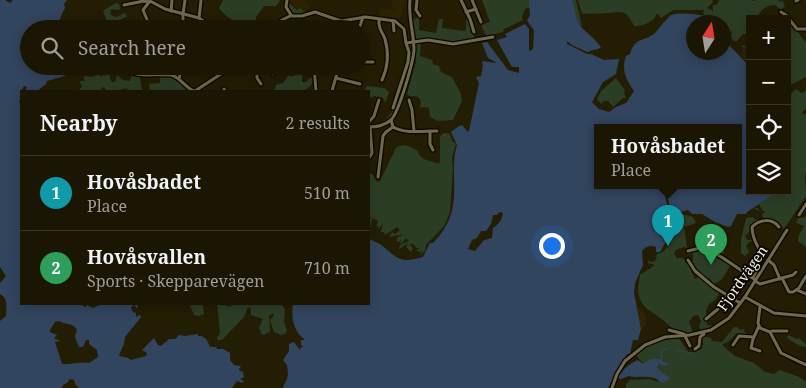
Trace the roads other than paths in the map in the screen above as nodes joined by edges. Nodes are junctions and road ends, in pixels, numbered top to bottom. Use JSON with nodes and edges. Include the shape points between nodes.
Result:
{"nodes":[{"id":1,"x":172,"y":0,"type":"edge"},
{"id":2,"x":185,"y":0,"type":"edge"},
{"id":3,"x":201,"y":0,"type":"edge"},
{"id":4,"x":286,"y":0,"type":"edge"},
{"id":5,"x":410,"y":0,"type":"edge"},
{"id":6,"x":417,"y":0,"type":"edge"},
{"id":7,"x":461,"y":0,"type":"edge"},
{"id":8,"x":472,"y":0,"type":"edge"},
{"id":9,"x":149,"y":2,"type":"junction"},
{"id":10,"x":124,"y":5,"type":"dead end"},
{"id":11,"x":476,"y":9,"type":"junction"},
{"id":12,"x":171,"y":11,"type":"junction"},
{"id":13,"x":466,"y":12,"type":"junction"},
{"id":14,"x":781,"y":12,"type":"dead end"},
{"id":15,"x":183,"y":14,"type":"junction"},
{"id":16,"x":291,"y":15,"type":"junction"},
{"id":17,"x":420,"y":16,"type":"dead end"},
{"id":18,"x":363,"y":17,"type":"junction"},
{"id":19,"x":199,"y":18,"type":"junction"},
{"id":20,"x":147,"y":20,"type":"edge"},
{"id":21,"x":183,"y":20,"type":"edge"},
{"id":22,"x":202,"y":20,"type":"edge"},
{"id":23,"x":282,"y":20,"type":"edge"},
{"id":24,"x":338,"y":20,"type":"edge"},
{"id":25,"x":351,"y":20,"type":"edge"},
{"id":26,"x":362,"y":20,"type":"edge"},
{"id":27,"x":379,"y":20,"type":"junction"},
{"id":28,"x":393,"y":21,"type":"junction"},
{"id":29,"x":481,"y":22,"type":"dead end"},
{"id":30,"x":806,"y":29,"type":"edge"},
{"id":31,"x":394,"y":31,"type":"dead end"},
{"id":32,"x":474,"y":32,"type":"dead end"},
{"id":33,"x":493,"y":37,"type":"dead end"},
{"id":34,"x":406,"y":42,"type":"junction"},
{"id":35,"x":413,"y":42,"type":"junction"},
{"id":36,"x":171,"y":75,"type":"edge"},
{"id":37,"x":180,"y":75,"type":"edge"},
{"id":38,"x":219,"y":75,"type":"edge"},
{"id":39,"x":257,"y":75,"type":"edge"},
{"id":40,"x":315,"y":75,"type":"edge"},
{"id":41,"x":337,"y":75,"type":"edge"},
{"id":42,"x":336,"y":78,"type":"junction"},
{"id":43,"x":179,"y":80,"type":"junction"},
{"id":44,"x":382,"y":80,"type":"dead end"},
{"id":45,"x":261,"y":84,"type":"dead end"},
{"id":46,"x":360,"y":84,"type":"dead end"},
{"id":47,"x":193,"y":90,"type":"edge"},
{"id":48,"x":196,"y":90,"type":"edge"},
{"id":49,"x":316,"y":90,"type":"edge"},
{"id":50,"x":332,"y":90,"type":"edge"},
{"id":51,"x":379,"y":100,"type":"dead end"},
{"id":52,"x":409,"y":100,"type":"dead end"},
{"id":53,"x":393,"y":108,"type":"dead end"},
{"id":54,"x":391,"y":120,"type":"junction"},
{"id":55,"x":370,"y":121,"type":"edge"},
{"id":56,"x":370,"y":127,"type":"edge"},
{"id":57,"x":393,"y":128,"type":"junction"},
{"id":58,"x":414,"y":131,"type":"junction"},
{"id":59,"x":430,"y":131,"type":"junction"},
{"id":60,"x":437,"y":132,"type":"dead end"},
{"id":61,"x":370,"y":136,"type":"edge"},
{"id":62,"x":433,"y":150,"type":"dead end"},
{"id":63,"x":370,"y":156,"type":"edge"},
{"id":64,"x":378,"y":177,"type":"dead end"},
{"id":65,"x":805,"y":206,"type":"edge"},
{"id":66,"x":800,"y":215,"type":"dead end"},
{"id":67,"x":779,"y":226,"type":"dead end"},
{"id":68,"x":787,"y":230,"type":"dead end"},
{"id":69,"x":688,"y":252,"type":"dead end"},
{"id":70,"x":688,"y":260,"type":"dead end"},
{"id":71,"x":768,"y":260,"type":"junction"},
{"id":72,"x":796,"y":272,"type":"dead end"},
{"id":73,"x":806,"y":276,"type":"edge"},
{"id":74,"x":781,"y":278,"type":"junction"},
{"id":75,"x":754,"y":279,"type":"junction"},
{"id":76,"x":797,"y":290,"type":"junction"},
{"id":77,"x":806,"y":294,"type":"edge"},
{"id":78,"x":727,"y":296,"type":"junction"},
{"id":79,"x":745,"y":296,"type":"junction"},
{"id":80,"x":740,"y":303,"type":"junction"},
{"id":81,"x":760,"y":307,"type":"junction"},
{"id":82,"x":806,"y":316,"type":"edge"},
{"id":83,"x":706,"y":319,"type":"dead end"},
{"id":84,"x":759,"y":326,"type":"junction"},
{"id":85,"x":669,"y":330,"type":"dead end"},
{"id":86,"x":708,"y":331,"type":"junction"},
{"id":87,"x":787,"y":331,"type":"dead end"},
{"id":88,"x":770,"y":332,"type":"junction"},
{"id":89,"x":685,"y":336,"type":"junction"},
{"id":90,"x":753,"y":337,"type":"junction"},
{"id":91,"x":733,"y":345,"type":"dead end"},
{"id":92,"x":690,"y":346,"type":"dead end"},
{"id":93,"x":695,"y":349,"type":"dead end"},
{"id":94,"x":760,"y":351,"type":"dead end"},
{"id":95,"x":806,"y":366,"type":"edge"},
{"id":96,"x":612,"y":388,"type":"edge"}],
"edges":[{"from":1,"to":12,"type":"street"},
{"from":2,"to":15,"type":"street"},
{"from":3,"to":19,"type":"street"},
{"from":4,"to":16,"type":"street"},
{"from":5,"to":35,"type":"street"},
{"from":6,"to":17,"type":"street","via":[[416,10]]},
{"from":7,"to":13,"type":"street"},
{"from":8,"to":11,"type":"street"},
{"from":9,"to":10,"type":"street"},
{"from":9,"to":12,"type":"street"},
{"from":9,"to":20,"type":"street","via":[[142,10]]},
{"from":11,"to":13,"type":"street"},
{"from":11,"to":29,"type":"street"},
{"from":12,"to":15,"type":"street"},
{"from":13,"to":32,"type":"street"},
{"from":14,"to":30,"type":"street","via":[[797,29]]},
{"from":15,"to":19,"type":"street"},
{"from":15,"to":21,"type":"street"},
{"from":16,"to":23,"type":"street"},
{"from":16,"to":24,"type":"street","via":[[318,12]]},
{"from":18,"to":25,"type":"street"},
{"from":18,"to":26,"type":"street"},
{"from":18,"to":27,"type":"street"},
{"from":19,"to":22,"type":"street"},
{"from":27,"to":28,"type":"street"},
{"from":27,"to":44,"type":"street","via":[[388,64]]},
{"from":28,"to":31,"type":"street"},
{"from":28,"to":34,"type":"street","via":[[404,28]]},
{"from":33,"to":35,"type":"street","via":[[453,44],[428,40]]},
{"from":34,"to":35,"type":"street"},
{"from":34,"to":53,"type":"street","via":[[408,62]]},
{"from":35,"to":54,"type":"street","via":[[412,63]]},
{"from":36,"to":43,"type":"street"},
{"from":37,"to":43,"type":"street"},
{"from":38,"to":48,"type":"street"},
{"from":39,"to":45,"type":"street"},
{"from":40,"to":49,"type":"street"},
{"from":41,"to":42,"type":"street"},
{"from":42,"to":46,"type":"street"},
{"from":42,"to":50,"type":"street"},
{"from":43,"to":47,"type":"street"},
{"from":51,"to":55,"type":"street"},
{"from":52,"to":58,"type":"street"},
{"from":54,"to":56,"type":"street"},
{"from":54,"to":57,"type":"street"},
{"from":57,"to":58,"type":"street"},
{"from":57,"to":64,"type":"street","via":[[383,136]]},
{"from":58,"to":59,"type":"street"},
{"from":59,"to":60,"type":"street"},
{"from":59,"to":62,"type":"street"},
{"from":61,"to":63,"type":"street"},
{"from":65,"to":66,"type":"street"},
{"from":67,"to":75,"type":"street","via":[[766,221],[752,227],[762,257]]},
{"from":68,"to":71,"type":"street","name":"Fjordvägen"},
{"from":69,"to":75,"type":"street","via":[[704,247]]},
{"from":70,"to":78,"type":"street","via":[[695,271]]},
{"from":71,"to":74,"type":"street"},
{"from":71,"to":75,"type":"street","name":"Fjordvägen"},
{"from":72,"to":74,"type":"street"},
{"from":73,"to":76,"type":"street"},
{"from":74,"to":75,"type":"street","via":[[760,284]]},
{"from":74,"to":76,"type":"street","via":[[789,292]]},
{"from":75,"to":79,"type":"street","name":"Fjordvägen"},
{"from":76,"to":77,"type":"street"},
{"from":78,"to":80,"type":"street"},
{"from":78,"to":83,"type":"street"},
{"from":79,"to":80,"type":"street","name":"Fjordvägen"},
{"from":79,"to":81,"type":"street"},
{"from":80,"to":86,"type":"street","name":"Fjordvägen","via":[[729,318]]},
{"from":81,"to":82,"type":"street","via":[[776,314]]},
{"from":81,"to":84,"type":"street"},
{"from":84,"to":88,"type":"street"},
{"from":84,"to":90,"type":"street"},
{"from":85,"to":89,"type":"street"},
{"from":86,"to":89,"type":"street","name":"Fjordvägen"},
{"from":86,"to":93,"type":"street","name":"Fjordvägen","via":[[700,337],[700,346]]},
{"from":87,"to":88,"type":"street"},
{"from":88,"to":95,"type":"street","via":[[781,353]]},
{"from":89,"to":92,"type":"street"},
{"from":89,"to":96,"type":"street","name":"Fjordvägen","via":[[657,340],[638,350],[623,365]]},
{"from":90,"to":91,"type":"street","via":[[739,336]]},
{"from":90,"to":94,"type":"street","via":[[751,348]]}]}
